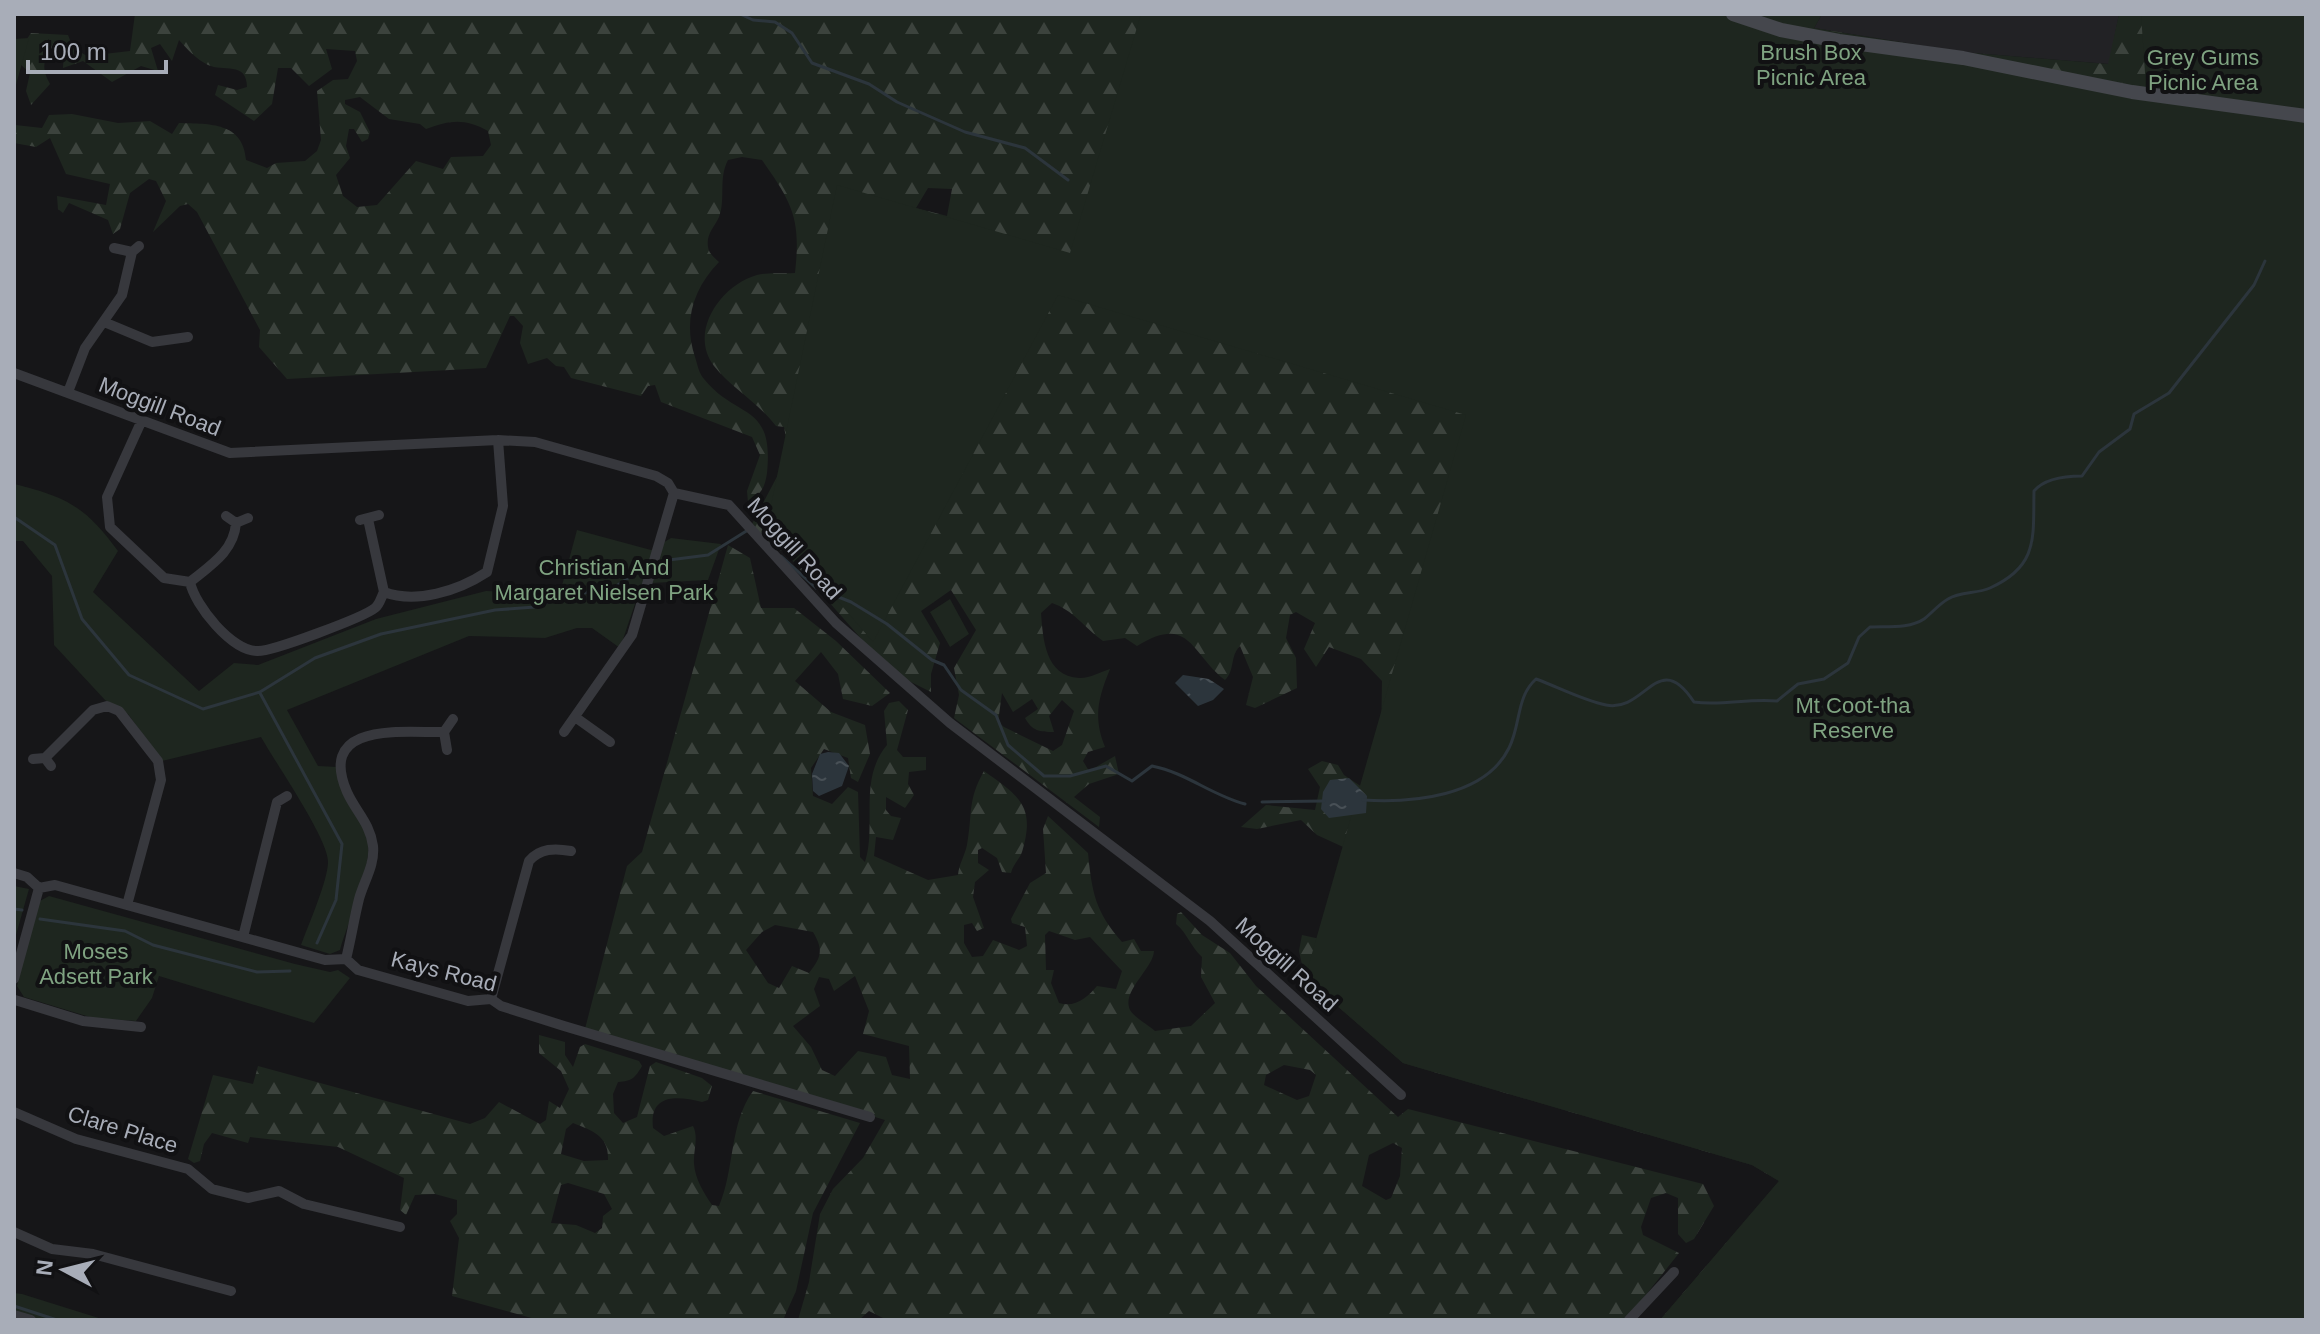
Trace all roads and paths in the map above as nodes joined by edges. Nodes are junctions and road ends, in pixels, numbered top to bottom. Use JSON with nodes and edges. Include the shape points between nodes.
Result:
{"nodes":[{"id":1,"x":1733,"y":14,"type":"edge"},
{"id":2,"x":2306,"y":116,"type":"edge"},
{"id":3,"x":114,"y":248,"type":"dead end"},
{"id":4,"x":104,"y":322,"type":"junction"},
{"id":5,"x":190,"y":336,"type":"dead end"},
{"id":6,"x":14,"y":373,"type":"edge"},
{"id":7,"x":68,"y":392,"type":"junction"},
{"id":8,"x":142,"y":420,"type":"junction"},
{"id":9,"x":498,"y":440,"type":"junction"},
{"id":10,"x":674,"y":493,"type":"junction"},
{"id":11,"x":226,"y":516,"type":"dead end"},
{"id":12,"x":248,"y":518,"type":"dead end"},
{"id":13,"x":369,"y":518,"type":"dead end"},
{"id":14,"x":236,"y":523,"type":"junction"},
{"id":15,"x":190,"y":582,"type":"junction"},
{"id":16,"x":384,"y":592,"type":"junction"},
{"id":17,"x":575,"y":717,"type":"junction"},
{"id":18,"x":453,"y":719,"type":"dead end"},
{"id":19,"x":444,"y":732,"type":"junction"},
{"id":20,"x":564,"y":732,"type":"dead end"},
{"id":21,"x":610,"y":742,"type":"dead end"},
{"id":22,"x":447,"y":750,"type":"dead end"},
{"id":23,"x":33,"y":759,"type":"dead end"},
{"id":24,"x":287,"y":796,"type":"dead end"},
{"id":25,"x":571,"y":851,"type":"dead end"},
{"id":26,"x":14,"y":873,"type":"edge"},
{"id":27,"x":39,"y":888,"type":"junction"},
{"id":28,"x":127,"y":905,"type":"junction"},
{"id":29,"x":243,"y":937,"type":"junction"},
{"id":30,"x":346,"y":959,"type":"junction"},
{"id":31,"x":14,"y":979,"type":"edge"},
{"id":32,"x":14,"y":999,"type":"edge"},
{"id":33,"x":491,"y":999,"type":"junction"},
{"id":34,"x":141,"y":1027,"type":"dead end"},
{"id":35,"x":1401,"y":1095,"type":"dead end"},
{"id":36,"x":14,"y":1112,"type":"edge"},
{"id":37,"x":870,"y":1117,"type":"dead end"},
{"id":38,"x":400,"y":1227,"type":"dead end"},
{"id":39,"x":14,"y":1232,"type":"edge"},
{"id":40,"x":1674,"y":1272,"type":"dead end"},
{"id":41,"x":231,"y":1291,"type":"dead end"},
{"id":42,"x":14,"y":1315,"type":"edge"},
{"id":43,"x":31,"y":1320,"type":"edge"},
{"id":44,"x":1629,"y":1320,"type":"edge"}],
"edges":[{"from":1,"to":2,"type":"main road","via":[[1839,41]]},
{"from":3,"to":4,"type":"street","via":[[136,249],[122,295]]},
{"from":4,"to":5,"type":"street","via":[[152,342]]},
{"from":4,"to":7,"type":"street","via":[[85,348]]},
{"from":6,"to":7,"type":"street","name":"Moggill Road"},
{"from":7,"to":8,"type":"street","name":"Moggill Road"},
{"from":8,"to":9,"type":"street","name":"Moggill Road","via":[[230,453]]},
{"from":8,"to":15,"type":"street","via":[[107,497],[110,527],[164,578]]},
{"from":9,"to":10,"type":"street","name":"Moggill Road","via":[[535,442],[656,476]]},
{"from":9,"to":16,"type":"street","via":[[503,506],[487,572],[474,581],[410,599]]},
{"from":10,"to":17,"type":"street","via":[[632,635]]},
{"from":10,"to":35,"type":"street","name":"Moggill Road","via":[[729,505],[836,623],[950,723],[1210,921]]},
{"from":11,"to":14,"type":"street"},
{"from":12,"to":14,"type":"street"},
{"from":13,"to":16,"type":"street"},
{"from":14,"to":15,"type":"street","via":[[235,539],[227,550]]},
{"from":15,"to":16,"type":"street","via":[[196,600],[235,643],[257,651],[279,648],[373,610]]},
{"from":17,"to":20,"type":"street"},
{"from":17,"to":21,"type":"street"},
{"from":18,"to":19,"type":"street"},
{"from":19,"to":22,"type":"street"},
{"from":19,"to":30,"type":"street","via":[[380,730],[362,737],[341,761],[347,793],[368,824],[374,850]]},
{"from":23,"to":28,"type":"street","via":[[48,762],[93,710],[107,706],[119,711],[158,761],[161,780]]},
{"from":24,"to":29,"type":"street","via":[[277,802]]},
{"from":25,"to":33,"type":"street","via":[[550,849],[529,861]]},
{"from":26,"to":27,"type":"street","name":"Kays Road"},
{"from":27,"to":28,"type":"street","name":"Kays Road","via":[[55,885]]},
{"from":27,"to":31,"type":"street"},
{"from":28,"to":29,"type":"street","name":"Kays Road"},
{"from":29,"to":30,"type":"street","name":"Kays Road","via":[[325,960]]},
{"from":30,"to":33,"type":"street","name":"Kays Road","via":[[358,970],[468,1001]]},
{"from":32,"to":34,"type":"street","via":[[83,1021]]},
{"from":33,"to":37,"type":"street","name":"Kays Road","via":[[564,1026]]},
{"from":36,"to":38,"type":"street","name":"Clare Place","via":[[76,1139],[188,1169],[212,1189],[248,1198],[279,1191],[304,1204]]},
{"from":39,"to":41,"type":"street","via":[[52,1249],[93,1254]]},
{"from":40,"to":44,"type":"street"},
{"from":42,"to":43,"type":"street"}]}
